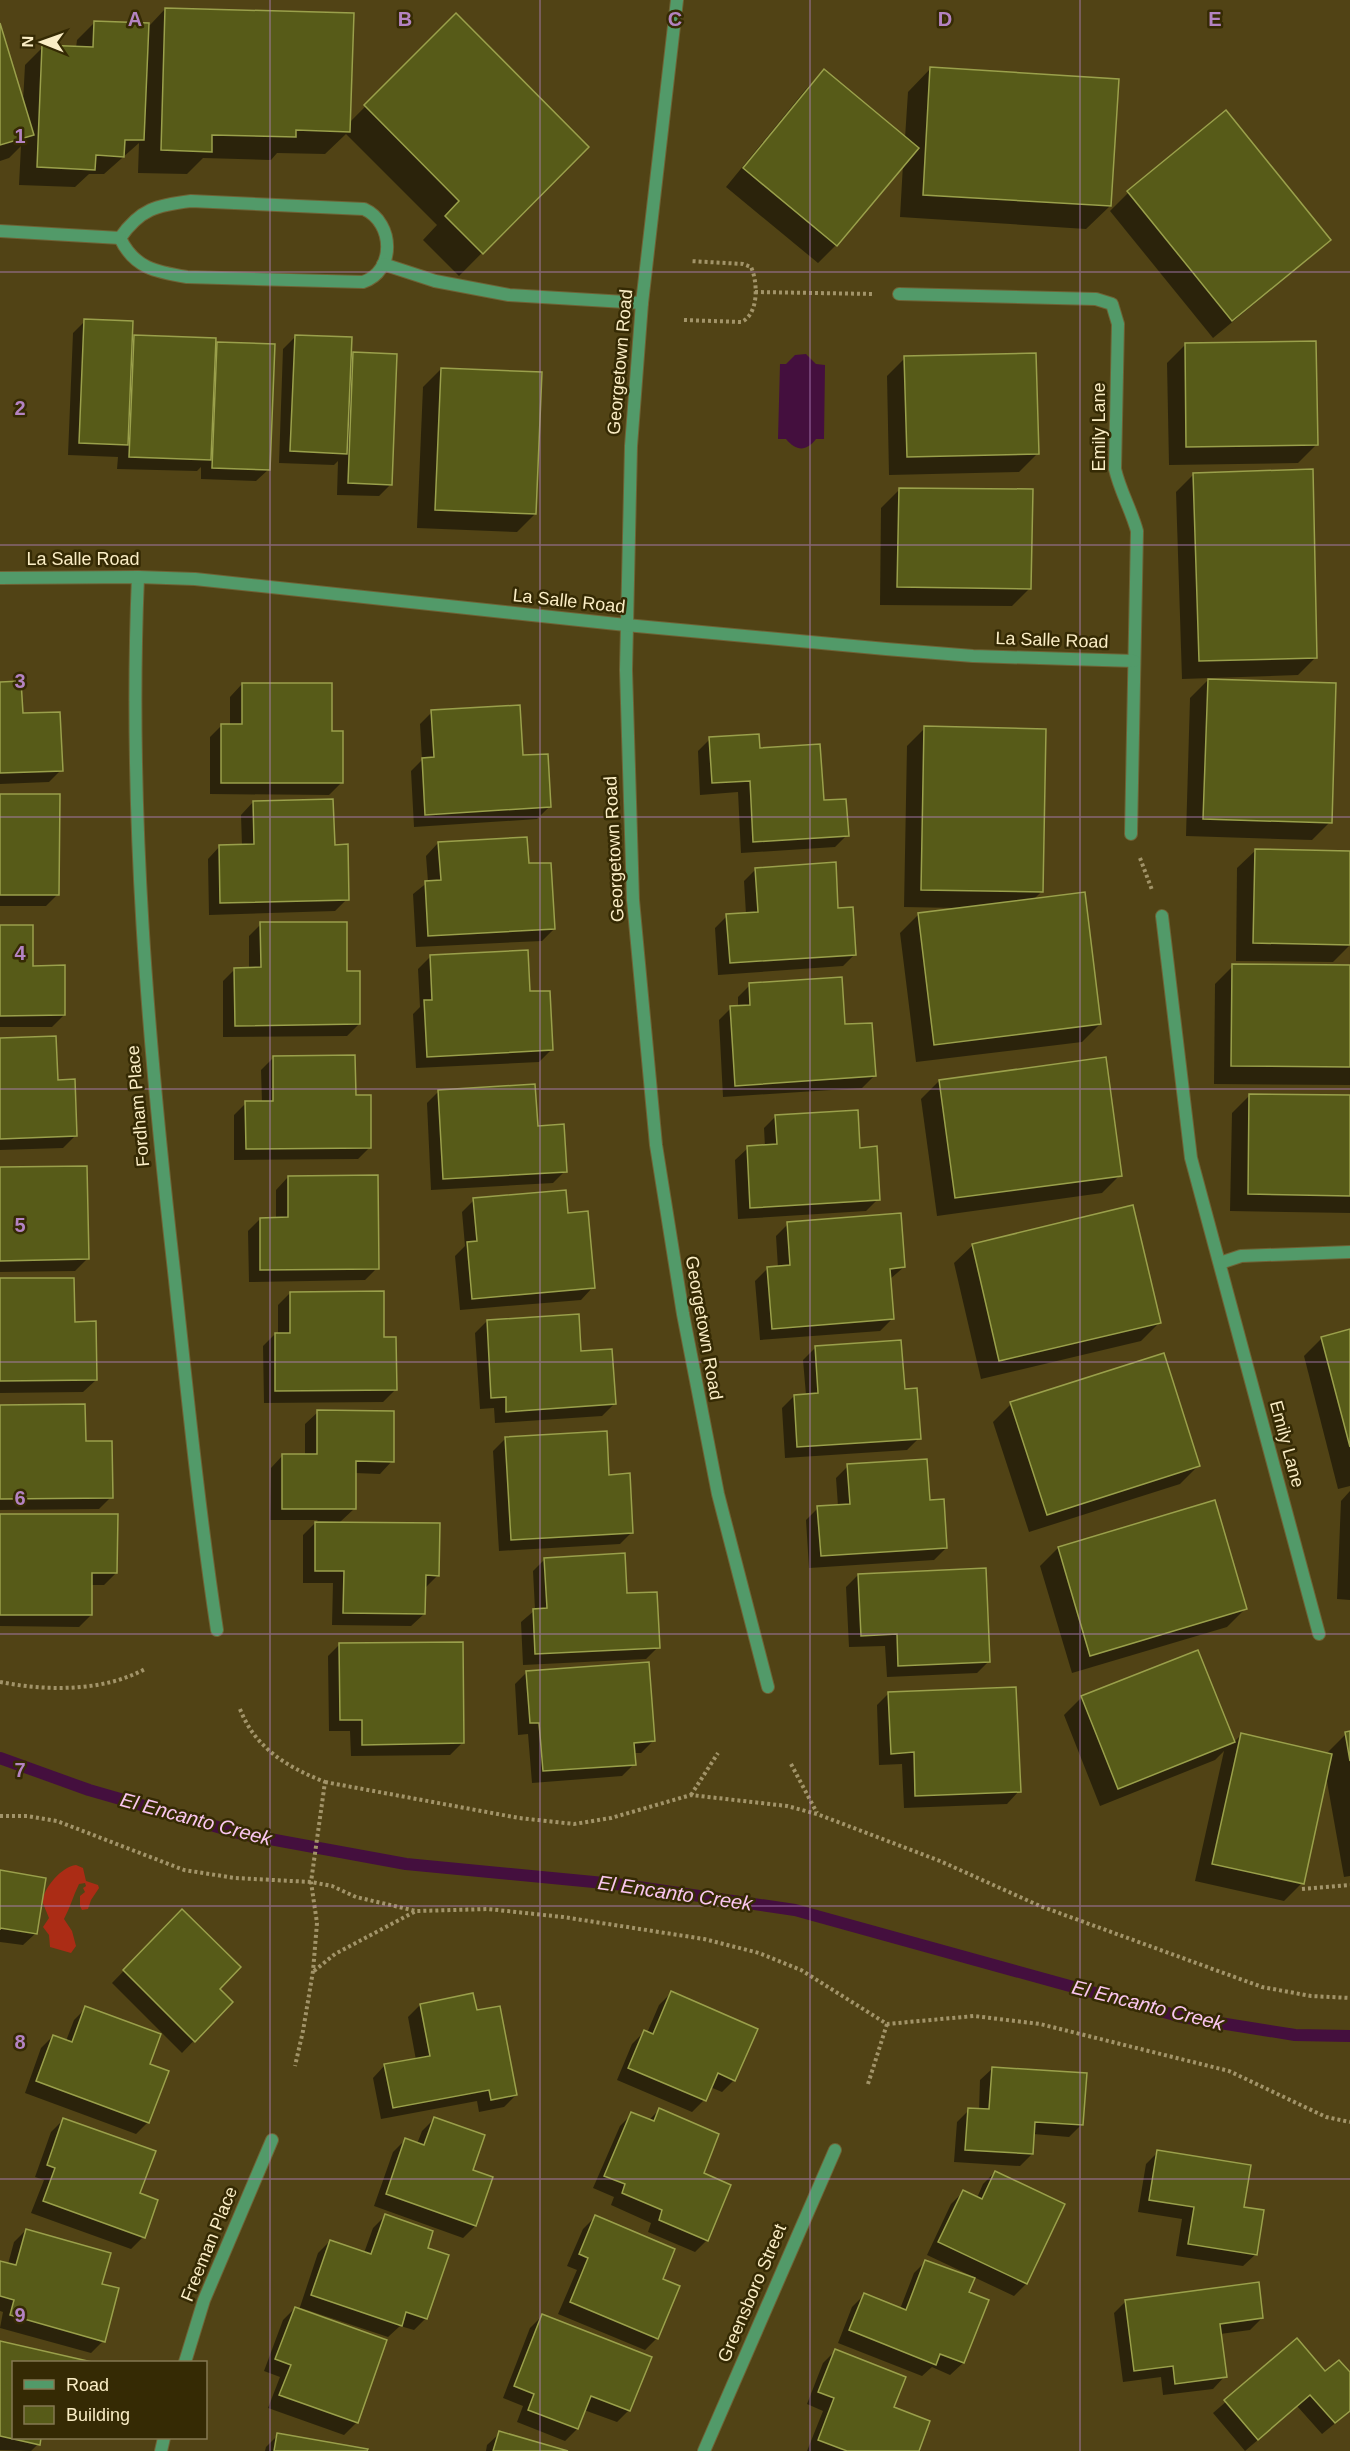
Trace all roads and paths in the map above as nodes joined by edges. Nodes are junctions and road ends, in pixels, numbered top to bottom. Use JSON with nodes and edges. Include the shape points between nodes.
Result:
{"nodes":[{"id":1,"x":676,"y":0,"type":"edge"},
{"id":2,"x":0,"y":231,"type":"edge"},
{"id":3,"x":120,"y":238,"type":"junction"},
{"id":4,"x":690,"y":261,"type":"dead end"},
{"id":5,"x":382,"y":264,"type":"junction"},
{"id":6,"x":755,"y":292,"type":"junction"},
{"id":7,"x":898,"y":294,"type":"joint"},
{"id":8,"x":642,"y":303,"type":"junction"},
{"id":9,"x":684,"y":320,"type":"dead end"},
{"id":10,"x":138,"y":577,"type":"junction"},
{"id":11,"x":0,"y":578,"type":"edge"},
{"id":12,"x":626,"y":625,"type":"junction"},
{"id":13,"x":1134,"y":661,"type":"junction"},
{"id":14,"x":1131,"y":834,"type":"joint"},
{"id":15,"x":1162,"y":916,"type":"joint"},
{"id":16,"x":1350,"y":1252,"type":"edge"},
{"id":17,"x":1220,"y":1263,"type":"junction"},
{"id":18,"x":217,"y":1630,"type":"dead end"},
{"id":19,"x":1319,"y":1634,"type":"dead end"},
{"id":20,"x":145,"y":1669,"type":"dead end"},
{"id":21,"x":0,"y":1682,"type":"edge"},
{"id":22,"x":768,"y":1687,"type":"dead end"},
{"id":23,"x":240,"y":1709,"type":"dead end"},
{"id":24,"x":718,"y":1753,"type":"dead end"},
{"id":25,"x":790,"y":1764,"type":"dead end"},
{"id":26,"x":325,"y":1782,"type":"junction"},
{"id":27,"x":691,"y":1795,"type":"junction"},
{"id":28,"x":817,"y":1814,"type":"junction"},
{"id":29,"x":0,"y":1816,"type":"edge"},
{"id":30,"x":311,"y":1882,"type":"junction"},
{"id":31,"x":1350,"y":1885,"type":"edge"},
{"id":32,"x":1302,"y":1889,"type":"dead end"},
{"id":33,"x":416,"y":1911,"type":"junction"},
{"id":34,"x":313,"y":1971,"type":"junction"},
{"id":35,"x":1350,"y":1998,"type":"edge"},
{"id":36,"x":887,"y":2024,"type":"junction"},
{"id":37,"x":295,"y":2066,"type":"dead end"},
{"id":38,"x":868,"y":2084,"type":"dead end"},
{"id":39,"x":1350,"y":2122,"type":"edge"},
{"id":40,"x":272,"y":2140,"type":"dead end"},
{"id":41,"x":835,"y":2150,"type":"dead end"},
{"id":42,"x":184,"y":2361,"type":"edge"},
{"id":43,"x":704,"y":2451,"type":"edge"}],
"edges":[{"from":1,"to":8,"type":"street","name":"Georgetown Road"},
{"from":2,"to":3,"type":"street"},
{"from":3,"to":5,"type":"street","via":[[128,254],[140,263],[187,277],[363,282],[372,279]]},
{"from":3,"to":5,"type":"street","via":[[133,219],[172,203],[364,209],[374,213],[387,233]]},
{"from":4,"to":6,"type":"path","via":[[751,267]]},
{"from":5,"to":8,"type":"street","via":[[435,281],[509,295]]},
{"from":6,"to":7,"type":"path"},
{"from":6,"to":9,"type":"path","via":[[753,311],[741,322]]},
{"from":7,"to":13,"type":"street","name":"Emily Lane","via":[[1096,299],[1112,304],[1118,324],[1114,469],[1137,531]]},
{"from":8,"to":12,"type":"street","name":"Georgetown Road","via":[[631,446]]},
{"from":10,"to":11,"type":"street","name":"La Salle Road"},
{"from":10,"to":12,"type":"street","name":"La Salle Road","via":[[195,579]]},
{"from":10,"to":18,"type":"street","name":"Fordham Place","via":[[140,893],[147,999],[158,1137]]},
{"from":12,"to":13,"type":"street","name":"La Salle Road","via":[[962,655]]},
{"from":12,"to":22,"type":"street","name":"Georgetown Road","via":[[633,900],[656,1145],[718,1494]]},
{"from":13,"to":14,"type":"street","name":"Emily Lane"},
{"from":14,"to":15,"type":"path"},
{"from":15,"to":17,"type":"street","name":"Emily Lane","via":[[1191,1158]]},
{"from":16,"to":17,"type":"street","via":[[1241,1256]]},
{"from":17,"to":19,"type":"street","name":"Emily Lane"},
{"from":20,"to":21,"type":"path","via":[[95,1686],[28,1687]]},
{"from":23,"to":26,"type":"path","via":[[249,1729],[272,1755],[298,1772]]},
{"from":24,"to":27,"type":"path"},
{"from":25,"to":28,"type":"path"},
{"from":26,"to":27,"type":"path","via":[[519,1818],[574,1824],[611,1818]]},
{"from":26,"to":30,"type":"path"},
{"from":27,"to":28,"type":"path","via":[[787,1806]]},
{"from":28,"to":35,"type":"path","via":[[940,1861],[1040,1906],[1262,1987]]},
{"from":29,"to":30,"type":"path","via":[[57,1821],[184,1870],[235,1878]]},
{"from":30,"to":33,"type":"path"},
{"from":30,"to":34,"type":"path","via":[[317,1923]]},
{"from":31,"to":32,"type":"path"},
{"from":33,"to":34,"type":"path","via":[[335,1954]]},
{"from":33,"to":36,"type":"path","via":[[499,1910],[704,1939],[759,1953],[801,1970]]},
{"from":34,"to":37,"type":"path"},
{"from":36,"to":38,"type":"path"},
{"from":36,"to":39,"type":"path","via":[[974,2016],[1040,2024],[1230,2072],[1326,2117]]},
{"from":40,"to":42,"type":"street","name":"Freeman Place","via":[[208,2289]]},
{"from":41,"to":43,"type":"street","name":"Greensboro Street"}]}
